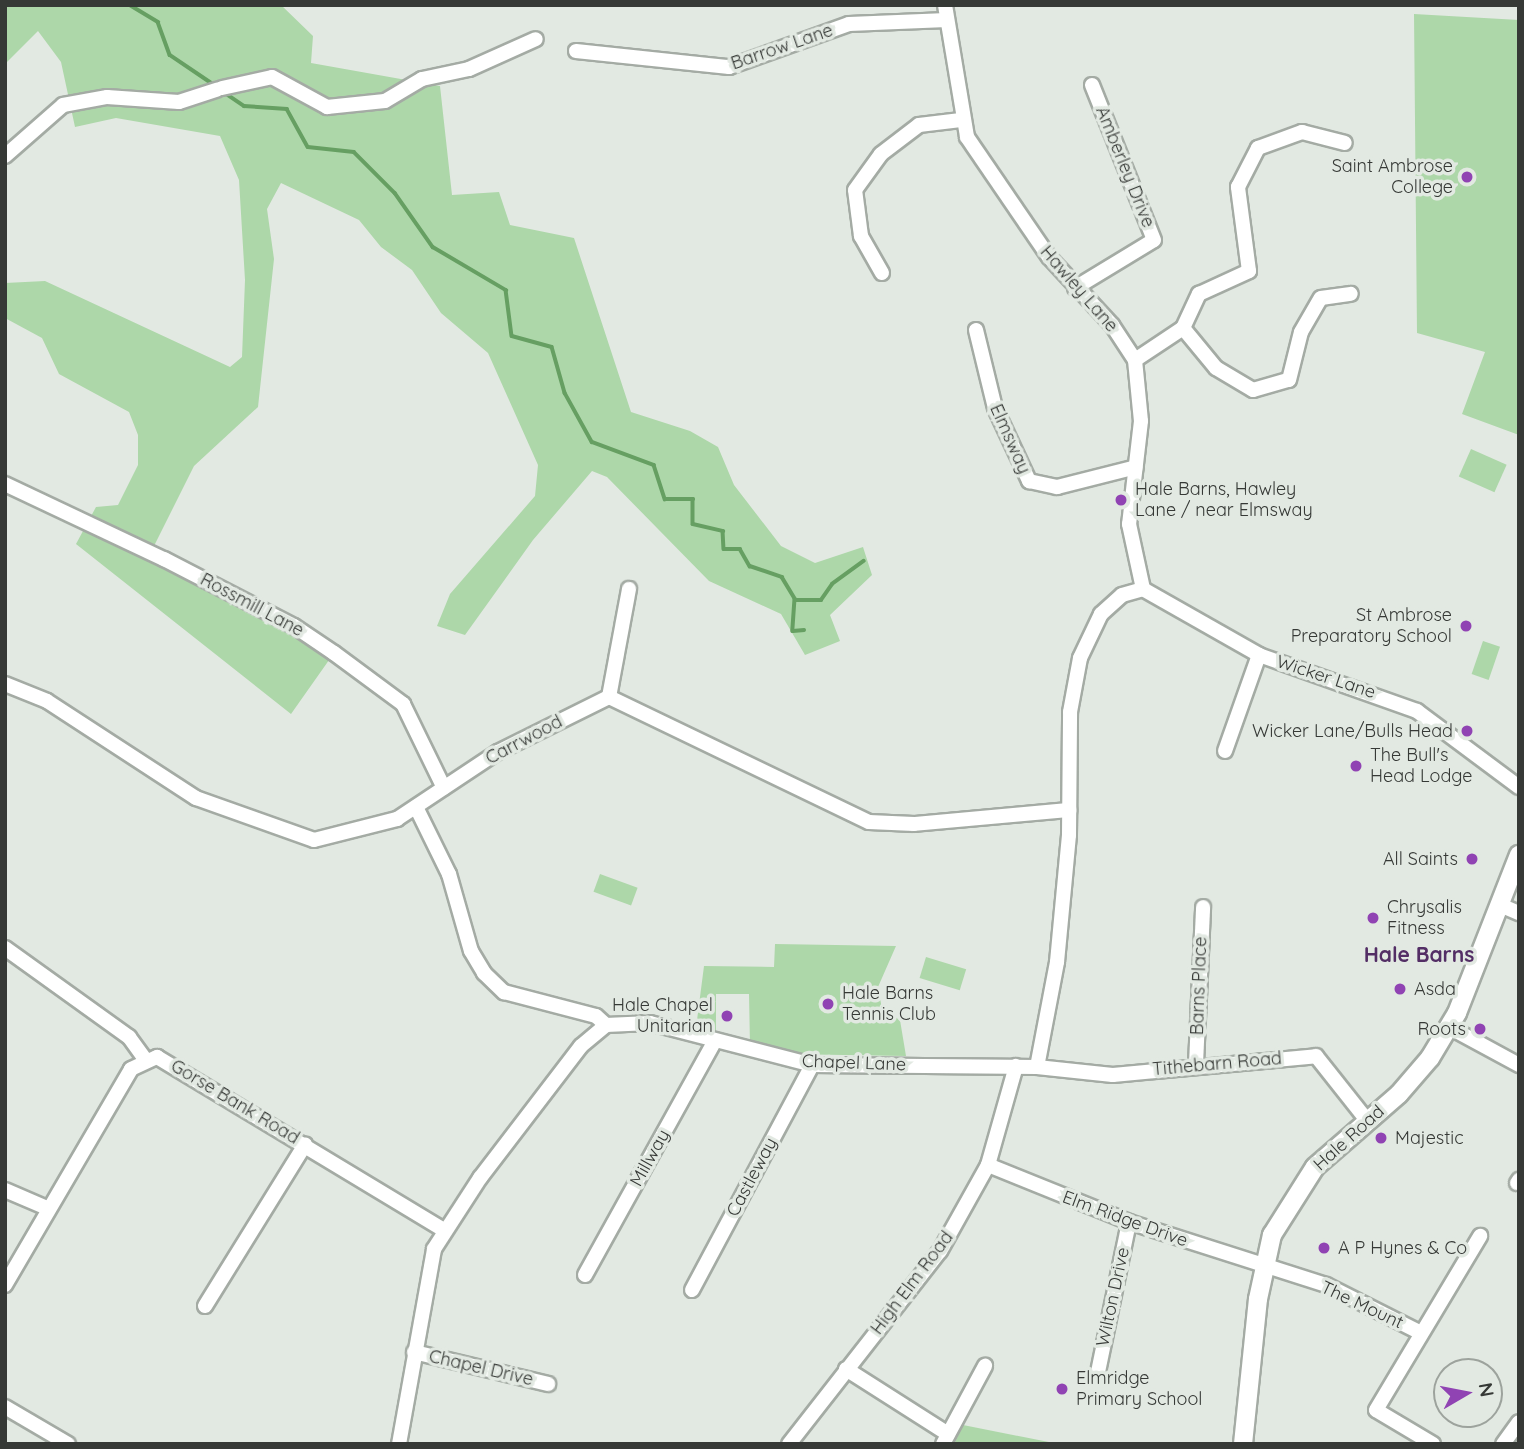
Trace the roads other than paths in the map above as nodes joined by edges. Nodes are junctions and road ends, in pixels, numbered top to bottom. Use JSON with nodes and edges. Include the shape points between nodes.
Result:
{"nodes":[{"id":1,"x":946,"y":13,"type":"edge"},
{"id":2,"x":536,"y":39,"type":"dead end"},
{"id":3,"x":576,"y":51,"type":"dead end"},
{"id":4,"x":1093,"y":85,"type":"dead end"},
{"id":5,"x":961,"y":120,"type":"junction"},
{"id":6,"x":1345,"y":143,"type":"dead end"},
{"id":7,"x":5,"y":156,"type":"edge"},
{"id":8,"x":882,"y":273,"type":"dead end"},
{"id":9,"x":1075,"y":288,"type":"junction"},
{"id":10,"x":1350,"y":294,"type":"dead end"},
{"id":11,"x":1183,"y":328,"type":"junction"},
{"id":12,"x":976,"y":331,"type":"dead end"},
{"id":13,"x":1135,"y":360,"type":"junction"},
{"id":14,"x":1136,"y":467,"type":"junction"},
{"id":15,"x":5,"y":484,"type":"edge"},
{"id":16,"x":629,"y":589,"type":"dead end"},
{"id":17,"x":1143,"y":589,"type":"junction"},
{"id":18,"x":1259,"y":655,"type":"junction"},
{"id":19,"x":5,"y":684,"type":"edge"},
{"id":20,"x":609,"y":698,"type":"junction"},
{"id":21,"x":1226,"y":751,"type":"dead end"},
{"id":22,"x":1512,"y":775,"type":"edge"},
{"id":23,"x":1519,"y":787,"type":"edge"},
{"id":24,"x":444,"y":788,"type":"junction"},
{"id":25,"x":416,"y":807,"type":"junction"},
{"id":26,"x":1069,"y":810,"type":"junction"},
{"id":27,"x":1519,"y":855,"type":"edge"},
{"id":28,"x":1500,"y":905,"type":"junction"},
{"id":29,"x":1203,"y":907,"type":"dead end"},
{"id":30,"x":1519,"y":913,"type":"edge"},
{"id":31,"x":5,"y":948,"type":"edge"},
{"id":32,"x":606,"y":1026,"type":"junction"},
{"id":33,"x":1449,"y":1027,"type":"junction"},
{"id":34,"x":714,"y":1042,"type":"junction"},
{"id":35,"x":144,"y":1058,"type":"junction"},
{"id":36,"x":1196,"y":1064,"type":"junction"},
{"id":37,"x":813,"y":1065,"type":"junction"},
{"id":38,"x":1519,"y":1065,"type":"edge"},
{"id":39,"x":1016,"y":1066,"type":"junction"},
{"id":40,"x":1037,"y":1067,"type":"junction"},
{"id":41,"x":1366,"y":1119,"type":"junction"},
{"id":42,"x":305,"y":1145,"type":"junction"},
{"id":43,"x":988,"y":1165,"type":"junction"},
{"id":44,"x":5,"y":1190,"type":"edge"},
{"id":45,"x":47,"y":1208,"type":"junction"},
{"id":46,"x":1129,"y":1222,"type":"junction"},
{"id":47,"x":444,"y":1230,"type":"junction"},
{"id":48,"x":1480,"y":1236,"type":"dead end"},
{"id":49,"x":1265,"y":1268,"type":"junction"},
{"id":50,"x":585,"y":1275,"type":"dead end"},
{"id":51,"x":5,"y":1285,"type":"edge"},
{"id":52,"x":692,"y":1290,"type":"dead end"},
{"id":53,"x":205,"y":1306,"type":"dead end"},
{"id":54,"x":1419,"y":1332,"type":"junction"},
{"id":55,"x":414,"y":1352,"type":"junction"},
{"id":56,"x":985,"y":1366,"type":"dead end"},
{"id":57,"x":846,"y":1369,"type":"junction"},
{"id":58,"x":1098,"y":1371,"type":"dead end"},
{"id":59,"x":548,"y":1384,"type":"dead end"},
{"id":60,"x":5,"y":1407,"type":"edge"},
{"id":61,"x":1519,"y":1422,"type":"edge"},
{"id":62,"x":946,"y":1439,"type":"edge"},
{"id":63,"x":68,"y":1444,"type":"edge"},
{"id":64,"x":399,"y":1444,"type":"edge"},
{"id":65,"x":789,"y":1444,"type":"edge"},
{"id":66,"x":1243,"y":1444,"type":"edge"},
{"id":67,"x":1433,"y":1444,"type":"edge"},
{"id":68,"x":1503,"y":1444,"type":"edge"}],
"edges":[{"from":1,"to":3,"type":"street","name":"Barrow Lane","via":[[849,24],[729,67]]},
{"from":1,"to":5,"type":"street","name":"Hawley Lane"},
{"from":2,"to":7,"type":"street","via":[[469,69],[422,79],[386,101],[327,107],[272,77],[179,102],[107,97],[63,105]]},
{"from":4,"to":9,"type":"street","name":"Amberley Drive","via":[[1154,240]]},
{"from":5,"to":8,"type":"street","via":[[919,125],[881,153],[855,190],[861,236]]},
{"from":5,"to":9,"type":"street","name":"Hawley Lane","via":[[976,152]]},
{"from":6,"to":11,"type":"street","via":[[1302,132],[1258,148],[1238,187],[1249,271],[1199,295]]},
{"from":9,"to":13,"type":"street","name":"Hawley Lane","via":[[1112,325]]},
{"from":10,"to":11,"type":"street","via":[[1321,298],[1301,332],[1289,380],[1253,390],[1216,368]]},
{"from":11,"to":13,"type":"street"},
{"from":12,"to":14,"type":"street","name":"Elmsway","via":[[995,408],[1028,481],[1057,487]]},
{"from":13,"to":14,"type":"street","name":"Hawley Lane","via":[[1141,398]]},
{"from":14,"to":17,"type":"street","name":"Hawley Lane","via":[[1129,524]]},
{"from":15,"to":24,"type":"street","name":"Rossmill Lane","via":[[157,555],[294,626],[334,653],[403,704]]},
{"from":16,"to":20,"type":"street"},
{"from":17,"to":18,"type":"street","name":"Wicker Lane"},
{"from":17,"to":26,"type":"street","via":[[1122,595],[1101,614],[1080,658],[1070,712]]},
{"from":18,"to":21,"type":"street"},
{"from":18,"to":22,"type":"street","name":"Wicker Lane","via":[[1417,711]]},
{"from":19,"to":25,"type":"street","name":"Carrwood","via":[[47,701],[196,798],[278,831],[314,840],[358,832]]},
{"from":20,"to":24,"type":"street","name":"Carrwood","via":[[498,752]]},
{"from":20,"to":26,"type":"street","via":[[869,821],[914,824]]},
{"from":22,"to":23,"type":"street","name":"Wicker Lane"},
{"from":24,"to":25,"type":"street","name":"Carrwood"},
{"from":25,"to":32,"type":"street","via":[[449,874],[471,951],[484,973],[504,992],[596,1016]]},
{"from":26,"to":40,"type":"street","via":[[1057,962]]},
{"from":27,"to":28,"type":"main road","name":"Hale Road"},
{"from":28,"to":30,"type":"street"},
{"from":28,"to":33,"type":"main road","name":"Hale Road"},
{"from":29,"to":36,"type":"street","name":"Barns Place"},
{"from":31,"to":35,"type":"street","via":[[129,1037]]},
{"from":32,"to":34,"type":"street","name":"Chapel Lane","via":[[650,1023]]},
{"from":32,"to":47,"type":"street","via":[[582,1046]]},
{"from":33,"to":38,"type":"street"},
{"from":33,"to":41,"type":"main road","name":"Hale Road","via":[[1419,1073]]},
{"from":34,"to":37,"type":"street","name":"Chapel Lane"},
{"from":34,"to":50,"type":"street","name":"Millway"},
{"from":35,"to":42,"type":"street","name":"Gorse Bank Road","via":[[167,1061]]},
{"from":35,"to":45,"type":"street","via":[[131,1069]]},
{"from":36,"to":40,"type":"street","name":"Tithebarn Road","via":[[1113,1075]]},
{"from":36,"to":41,"type":"street","name":"Tithebarn Road","via":[[1316,1056]]},
{"from":37,"to":39,"type":"street","name":"Chapel Lane"},
{"from":37,"to":52,"type":"street","name":"Castleway"},
{"from":39,"to":40,"type":"street","name":"Chapel Lane"},
{"from":39,"to":43,"type":"street","name":"High Elm Road"},
{"from":41,"to":49,"type":"main road","name":"Hale Road","via":[[1300,1185],[1272,1235]]},
{"from":42,"to":47,"type":"street","name":"Gorse Bank Road"},
{"from":42,"to":53,"type":"street"},
{"from":43,"to":46,"type":"street","name":"Elm Ridge Drive"},
{"from":43,"to":57,"type":"street","name":"High Elm Road","via":[[940,1251]]},
{"from":44,"to":45,"type":"street"},
{"from":45,"to":51,"type":"street"},
{"from":46,"to":49,"type":"street","name":"Elm Ridge Drive"},
{"from":46,"to":58,"type":"street","name":"Wilton Drive"},
{"from":47,"to":55,"type":"street","via":[[423,1289]]},
{"from":48,"to":54,"type":"street","name":"The Mount"},
{"from":49,"to":54,"type":"street","name":"The Mount","via":[[1326,1285]]},
{"from":49,"to":66,"type":"main road","name":"Hale Road"},
{"from":54,"to":67,"type":"street","name":"The Mount","via":[[1376,1410]]},
{"from":55,"to":59,"type":"street","name":"Chapel Drive"},
{"from":55,"to":64,"type":"street"},
{"from":56,"to":62,"type":"street"},
{"from":57,"to":62,"type":"street"},
{"from":57,"to":65,"type":"street","name":"High Elm Road"},
{"from":60,"to":63,"type":"street"},
{"from":61,"to":68,"type":"street"}]}
